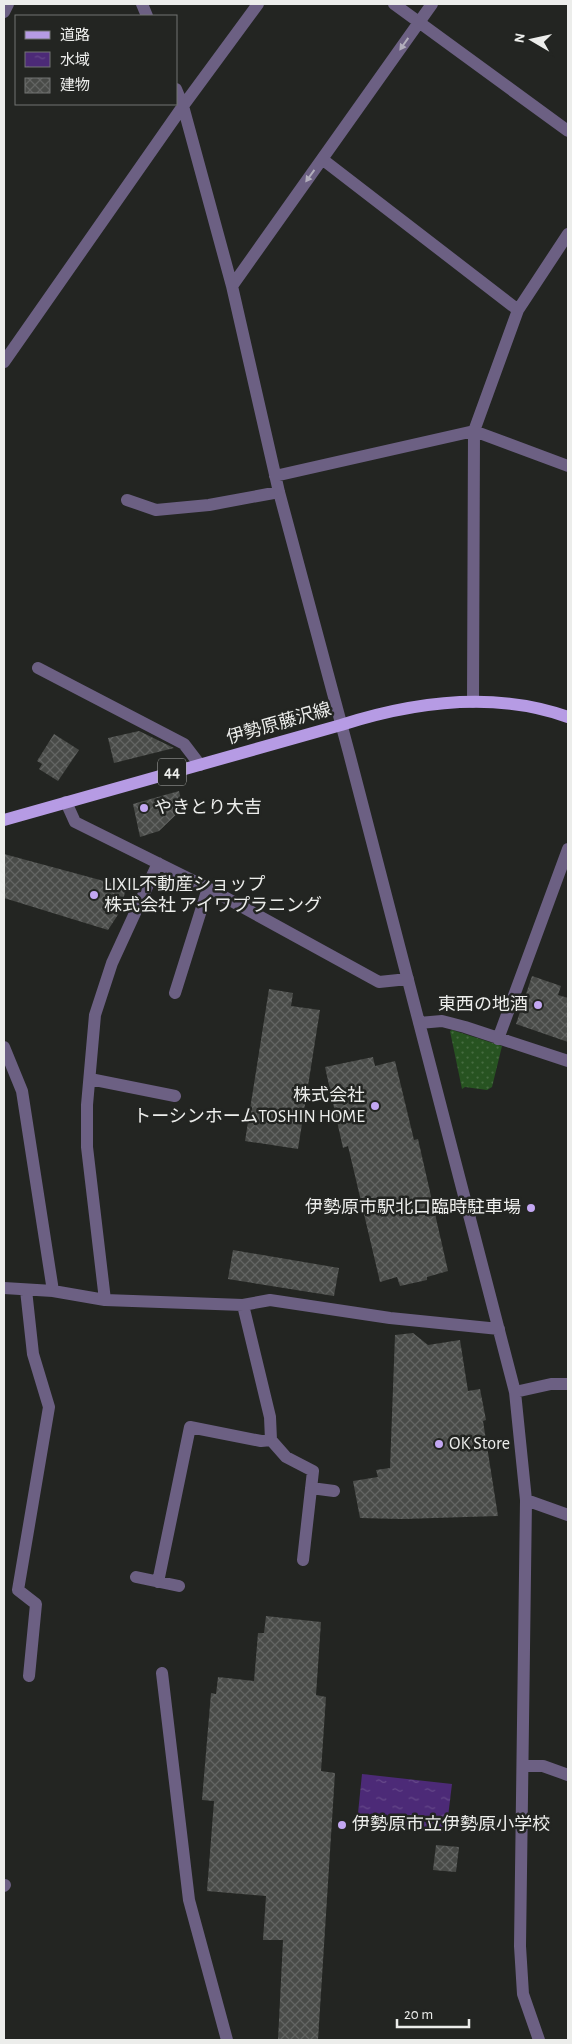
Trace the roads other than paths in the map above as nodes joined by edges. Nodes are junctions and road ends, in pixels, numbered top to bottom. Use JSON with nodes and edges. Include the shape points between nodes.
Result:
{"nodes":[{"id":1,"x":8,"y":4,"type":"edge"},
{"id":2,"x":258,"y":4,"type":"edge"},
{"id":3,"x":394,"y":4,"type":"edge"},
{"id":4,"x":432,"y":4,"type":"edge"},
{"id":5,"x":4,"y":12,"type":"edge"},
{"id":6,"x":419,"y":22,"type":"junction"},
{"id":7,"x":178,"y":94,"type":"edge"},
{"id":8,"x":183,"y":106,"type":"junction"},
{"id":9,"x":568,"y":131,"type":"edge"},
{"id":10,"x":322,"y":159,"type":"junction"},
{"id":11,"x":568,"y":234,"type":"edge"},
{"id":12,"x":232,"y":286,"type":"junction"},
{"id":13,"x":518,"y":310,"type":"junction"},
{"id":14,"x":4,"y":362,"type":"edge"},
{"id":15,"x":474,"y":431,"type":"junction"},
{"id":16,"x":568,"y":466,"type":"edge"},
{"id":17,"x":275,"y":476,"type":"junction"},
{"id":18,"x":279,"y":492,"type":"junction"},
{"id":19,"x":127,"y":500,"type":"dead end"},
{"id":20,"x":38,"y":668,"type":"dead end"},
{"id":21,"x":472,"y":702,"type":"junction"},
{"id":22,"x":568,"y":718,"type":"edge"},
{"id":23,"x":341,"y":725,"type":"junction"},
{"id":24,"x":200,"y":765,"type":"junction"},
{"id":25,"x":66,"y":802,"type":"junction"},
{"id":26,"x":4,"y":820,"type":"edge"},
{"id":27,"x":568,"y":849,"type":"edge"},
{"id":28,"x":158,"y":863,"type":"junction"},
{"id":29,"x":208,"y":888,"type":"junction"},
{"id":30,"x":408,"y":979,"type":"junction"},
{"id":31,"x":175,"y":993,"type":"dead end"},
{"id":32,"x":419,"y":1023,"type":"junction"},
{"id":33,"x":498,"y":1039,"type":"junction"},
{"id":34,"x":4,"y":1047,"type":"edge"},
{"id":35,"x":568,"y":1061,"type":"edge"},
{"id":36,"x":90,"y":1079,"type":"junction"},
{"id":37,"x":175,"y":1096,"type":"dead end"},
{"id":38,"x":4,"y":1288,"type":"edge"},
{"id":39,"x":26,"y":1290,"type":"junction"},
{"id":40,"x":54,"y":1292,"type":"junction"},
{"id":41,"x":105,"y":1300,"type":"junction"},
{"id":42,"x":243,"y":1305,"type":"junction"},
{"id":43,"x":499,"y":1329,"type":"junction"},
{"id":44,"x":568,"y":1384,"type":"edge"},
{"id":45,"x":515,"y":1392,"type":"junction"},
{"id":46,"x":271,"y":1440,"type":"junction"},
{"id":47,"x":311,"y":1488,"type":"junction"},
{"id":48,"x":334,"y":1491,"type":"dead end"},
{"id":49,"x":526,"y":1500,"type":"junction"},
{"id":50,"x":568,"y":1516,"type":"edge"},
{"id":51,"x":303,"y":1560,"type":"dead end"},
{"id":52,"x":136,"y":1577,"type":"dead end"},
{"id":53,"x":158,"y":1582,"type":"junction"},
{"id":54,"x":179,"y":1586,"type":"dead end"},
{"id":55,"x":162,"y":1673,"type":"dead end"},
{"id":56,"x":30,"y":1676,"type":"dead end"},
{"id":57,"x":523,"y":1766,"type":"junction"},
{"id":58,"x":568,"y":1775,"type":"edge"},
{"id":59,"x":227,"y":2040,"type":"edge"},
{"id":60,"x":540,"y":2040,"type":"edge"}],
"edges":[{"from":1,"to":5,"type":"street"},
{"from":2,"to":8,"type":"street"},
{"from":3,"to":6,"type":"street"},
{"from":4,"to":6,"type":"street"},
{"from":6,"to":9,"type":"street"},
{"from":6,"to":10,"type":"street","one_way":true},
{"from":7,"to":8,"type":"street"},
{"from":8,"to":12,"type":"street"},
{"from":8,"to":14,"type":"street"},
{"from":10,"to":12,"type":"street","one_way":true},
{"from":10,"to":13,"type":"street"},
{"from":11,"to":13,"type":"street"},
{"from":12,"to":17,"type":"street"},
{"from":13,"to":15,"type":"street"},
{"from":15,"to":16,"type":"street"},
{"from":15,"to":17,"type":"street"},
{"from":15,"to":21,"type":"street"},
{"from":17,"to":18,"type":"street"},
{"from":18,"to":19,"type":"street","via":[[156,510]]},
{"from":18,"to":23,"type":"street"},
{"from":20,"to":24,"type":"street","via":[[184,744]]},
{"from":21,"to":22,"type":"main road","name":"伊勢原藤沢線","number":"44","via":[[512,704]]},
{"from":21,"to":23,"type":"main road","name":"伊勢原藤沢線","number":"44","via":[[426,704],[378,713]]},
{"from":23,"to":24,"type":"main road","name":"伊勢原藤沢線","number":"44"},
{"from":23,"to":30,"type":"street"},
{"from":24,"to":25,"type":"main road","name":"伊勢原藤沢線","number":"44"},
{"from":25,"to":26,"type":"main road","name":"伊勢原藤沢線","number":"44"},
{"from":25,"to":28,"type":"street","via":[[74,822]]},
{"from":27,"to":33,"type":"street"},
{"from":28,"to":29,"type":"street"},
{"from":28,"to":36,"type":"street","via":[[112,963],[95,1015]]},
{"from":29,"to":30,"type":"street","via":[[379,982]]},
{"from":29,"to":31,"type":"street"},
{"from":30,"to":32,"type":"street"},
{"from":32,"to":33,"type":"street","via":[[442,1022]]},
{"from":32,"to":43,"type":"street"},
{"from":33,"to":35,"type":"street"},
{"from":34,"to":40,"type":"street","via":[[22,1091]]},
{"from":36,"to":37,"type":"street"},
{"from":36,"to":41,"type":"street","via":[[87,1146]]},
{"from":38,"to":39,"type":"street"},
{"from":39,"to":40,"type":"street"},
{"from":39,"to":56,"type":"street","via":[[33,1354],[49,1407],[18,1590],[36,1604]]},
{"from":40,"to":41,"type":"street"},
{"from":41,"to":42,"type":"street"},
{"from":42,"to":43,"type":"street","via":[[270,1300],[390,1318]]},
{"from":42,"to":46,"type":"street","via":[[270,1418]]},
{"from":43,"to":45,"type":"street"},
{"from":44,"to":45,"type":"street","via":[[551,1384]]},
{"from":45,"to":49,"type":"street"},
{"from":46,"to":47,"type":"street","via":[[286,1457],[313,1471]]},
{"from":46,"to":53,"type":"street","via":[[261,1441],[190,1426]]},
{"from":47,"to":48,"type":"street"},
{"from":47,"to":51,"type":"street"},
{"from":49,"to":50,"type":"street"},
{"from":49,"to":57,"type":"street"},
{"from":52,"to":53,"type":"street"},
{"from":53,"to":54,"type":"street"},
{"from":55,"to":59,"type":"street","via":[[189,1900]]},
{"from":57,"to":58,"type":"street","via":[[543,1766]]},
{"from":57,"to":60,"type":"street","via":[[520,1946],[523,1994]]}]}
